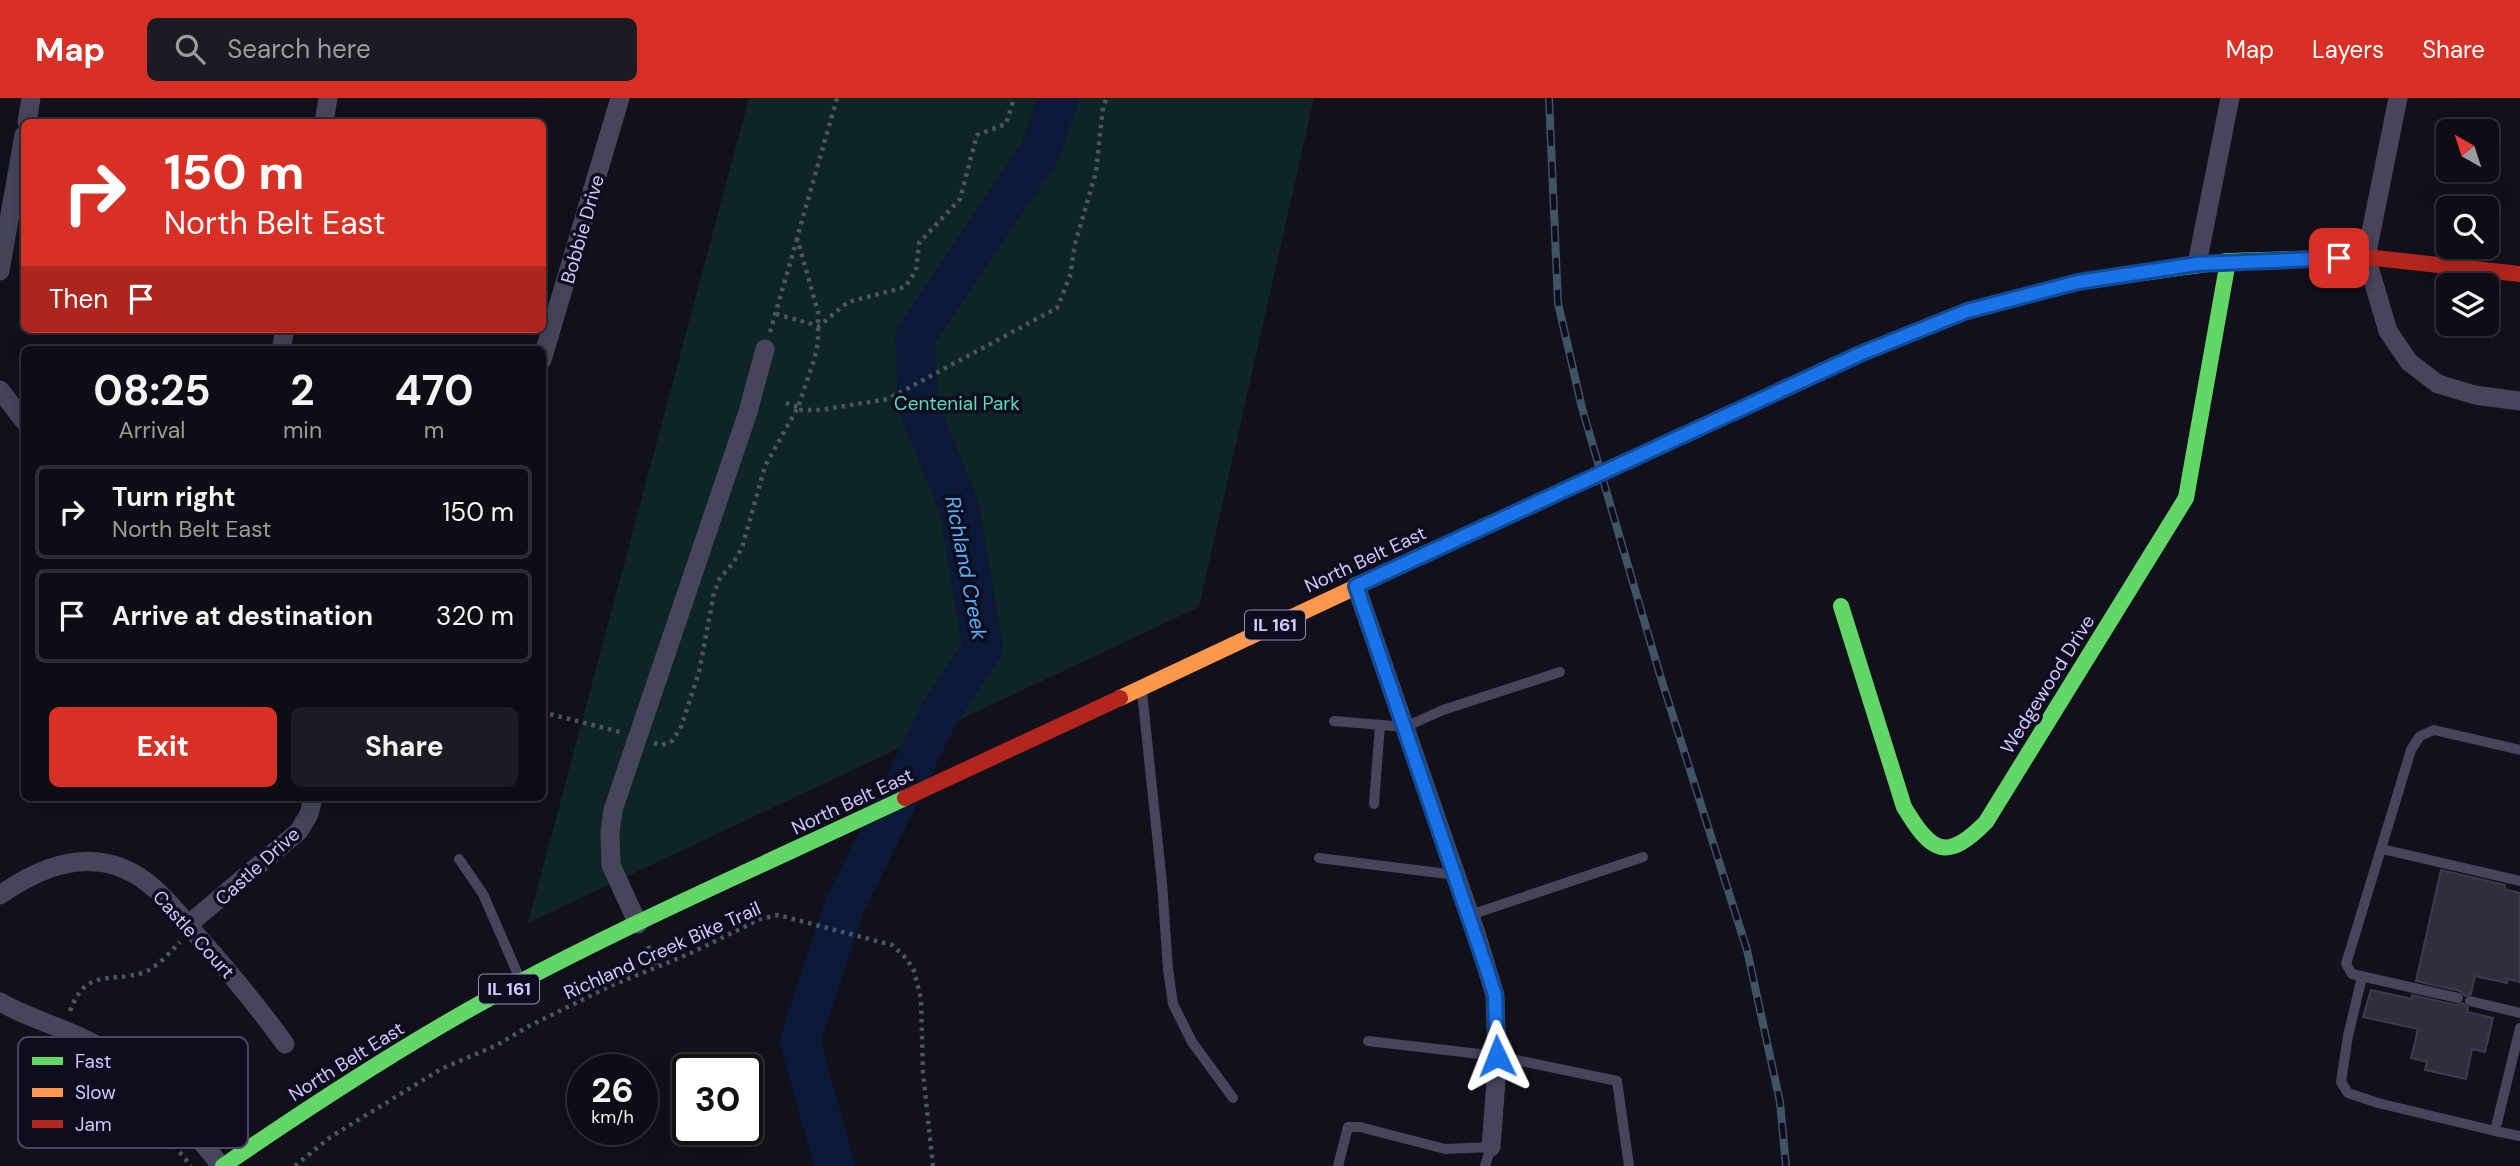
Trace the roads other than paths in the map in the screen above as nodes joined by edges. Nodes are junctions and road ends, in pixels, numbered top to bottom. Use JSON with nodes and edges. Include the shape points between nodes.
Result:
{"nodes":[{"id":1,"x":31,"y":98,"type":"edge"},
{"id":2,"x":328,"y":98,"type":"edge"},
{"id":3,"x":621,"y":98,"type":"edge"},
{"id":4,"x":2230,"y":98,"type":"edge"},
{"id":5,"x":2398,"y":98,"type":"edge"},
{"id":6,"x":28,"y":119,"type":"edge"},
{"id":7,"x":324,"y":119,"type":"edge"},
{"id":8,"x":21,"y":152,"type":"edge"},
{"id":9,"x":2366,"y":257,"type":"junction"},
{"id":10,"x":2228,"y":261,"type":"junction"},
{"id":11,"x":2197,"y":264,"type":"junction"},
{"id":12,"x":0,"y":271,"type":"edge"},
{"id":13,"x":2520,"y":274,"type":"edge"},
{"id":14,"x":546,"y":347,"type":"edge"},
{"id":15,"x":765,"y":349,"type":"road end"},
{"id":16,"x":0,"y":390,"type":"edge"},
{"id":17,"x":2520,"y":401,"type":"edge"},
{"id":18,"x":21,"y":417,"type":"edge"},
{"id":19,"x":1356,"y":586,"type":"junction"},
{"id":20,"x":1841,"y":606,"type":"dead end"},
{"id":21,"x":1560,"y":672,"type":"dead end"},
{"id":22,"x":1142,"y":688,"type":"junction"},
{"id":23,"x":1334,"y":721,"type":"dead end"},
{"id":24,"x":1380,"y":725,"type":"junction"},
{"id":25,"x":1405,"y":727,"type":"junction"},
{"id":26,"x":2520,"y":750,"type":"edge"},
{"id":27,"x":312,"y":801,"type":"edge"},
{"id":28,"x":1374,"y":804,"type":"dead end"},
{"id":29,"x":2382,"y":849,"type":"junction"},
{"id":30,"x":1643,"y":857,"type":"dead end"},
{"id":31,"x":1319,"y":858,"type":"dead end"},
{"id":32,"x":459,"y":859,"type":"dead end"},
{"id":33,"x":1456,"y":875,"type":"junction"},
{"id":34,"x":2520,"y":881,"type":"edge"},
{"id":35,"x":1,"y":894,"type":"edge"},
{"id":36,"x":1470,"y":915,"type":"junction"},
{"id":37,"x":638,"y":924,"type":"junction"},
{"id":38,"x":188,"y":925,"type":"junction"},
{"id":39,"x":2362,"y":977,"type":"junction"},
{"id":40,"x":521,"y":982,"type":"junction"},
{"id":41,"x":2458,"y":998,"type":"dead end"},
{"id":42,"x":2470,"y":1001,"type":"dead end"},
{"id":43,"x":0,"y":1002,"type":"edge"},
{"id":44,"x":2520,"y":1013,"type":"edge"},
{"id":45,"x":2520,"y":1028,"type":"edge"},
{"id":46,"x":79,"y":1037,"type":"edge"},
{"id":47,"x":1368,"y":1041,"type":"dead end"},
{"id":48,"x":285,"y":1044,"type":"dead end"},
{"id":49,"x":1497,"y":1056,"type":"junction"},
{"id":50,"x":1233,"y":1098,"type":"dead end"},
{"id":51,"x":2495,"y":1131,"type":"junction"},
{"id":52,"x":2520,"y":1136,"type":"edge"},
{"id":53,"x":1491,"y":1147,"type":"junction"},
{"id":54,"x":207,"y":1148,"type":"edge"},
{"id":55,"x":222,"y":1166,"type":"edge"},
{"id":56,"x":1338,"y":1166,"type":"edge"},
{"id":57,"x":1485,"y":1166,"type":"edge"},
{"id":58,"x":1629,"y":1166,"type":"edge"}],
"edges":[{"from":1,"to":6,"type":"street"},
{"from":2,"to":7,"type":"street"},
{"from":3,"to":14,"type":"street","name":"Bobbie Drive"},
{"from":4,"to":11,"type":"street"},
{"from":5,"to":9,"type":"street"},
{"from":8,"to":12,"type":"street"},
{"from":9,"to":10,"type":"main road","name":"North Belt East","number":"IL 161"},
{"from":9,"to":13,"type":"main road","name":"North Belt East","number":"IL 161"},
{"from":9,"to":17,"type":"street","via":[[2388,331],[2409,362],[2438,384]]},
{"from":10,"to":11,"type":"main road","name":"North Belt East","number":"IL 161"},
{"from":10,"to":20,"type":"main road","name":"Wedgewood Drive","via":[[2186,498],[1970,841],[1954,849],[1935,846],[1918,834],[1904,807]]},
{"from":11,"to":19,"type":"main road","name":"North Belt East","number":"IL 161","via":[[2078,282],[1967,311],[1860,354]]},
{"from":15,"to":37,"type":"street","via":[[614,810],[611,864]]},
{"from":16,"to":18,"type":"street"},
{"from":19,"to":22,"type":"main road","name":"North Belt East","number":"IL 161"},
{"from":19,"to":25,"type":"street"},
{"from":21,"to":25,"type":"lane"},
{"from":22,"to":37,"type":"main road","name":"North Belt East","number":"IL 161"},
{"from":22,"to":50,"type":"lane","via":[[1173,1004],[1192,1042]]},
{"from":23,"to":24,"type":"lane"},
{"from":24,"to":25,"type":"lane"},
{"from":24,"to":28,"type":"lane"},
{"from":25,"to":33,"type":"street"},
{"from":26,"to":29,"type":"lane","via":[[2434,730],[2420,736],[2411,750]]},
{"from":27,"to":38,"type":"street","name":"Castle Drive","via":[[299,831]]},
{"from":29,"to":34,"type":"lane"},
{"from":29,"to":39,"type":"lane","via":[[2346,964],[2352,974]]},
{"from":30,"to":36,"type":"lane"},
{"from":31,"to":33,"type":"lane"},
{"from":32,"to":40,"type":"lane","via":[[483,894]]},
{"from":33,"to":36,"type":"street"},
{"from":35,"to":38,"type":"street","name":"Castle Court","via":[[58,864],[89,860],[114,864],[156,889]]},
{"from":36,"to":49,"type":"street","via":[[1495,995]]},
{"from":37,"to":40,"type":"main road","name":"North Belt East","number":"IL 161"},
{"from":38,"to":48,"type":"street","name":"Castle Court"},
{"from":39,"to":41,"type":"lane"},
{"from":39,"to":51,"type":"lane","via":[[2341,1082],[2348,1093]]},
{"from":40,"to":55,"type":"main road","name":"North Belt East","number":"IL 161","via":[[304,1111]]},
{"from":42,"to":44,"type":"lane"},
{"from":43,"to":46,"type":"street"},
{"from":45,"to":51,"type":"lane"},
{"from":47,"to":49,"type":"lane"},
{"from":49,"to":53,"type":"street"},
{"from":49,"to":58,"type":"lane","via":[[1617,1081]]},
{"from":51,"to":52,"type":"lane"},
{"from":53,"to":56,"type":"lane","via":[[1445,1149],[1348,1126]]},
{"from":53,"to":57,"type":"lane"},
{"from":54,"to":55,"type":"street"}]}
